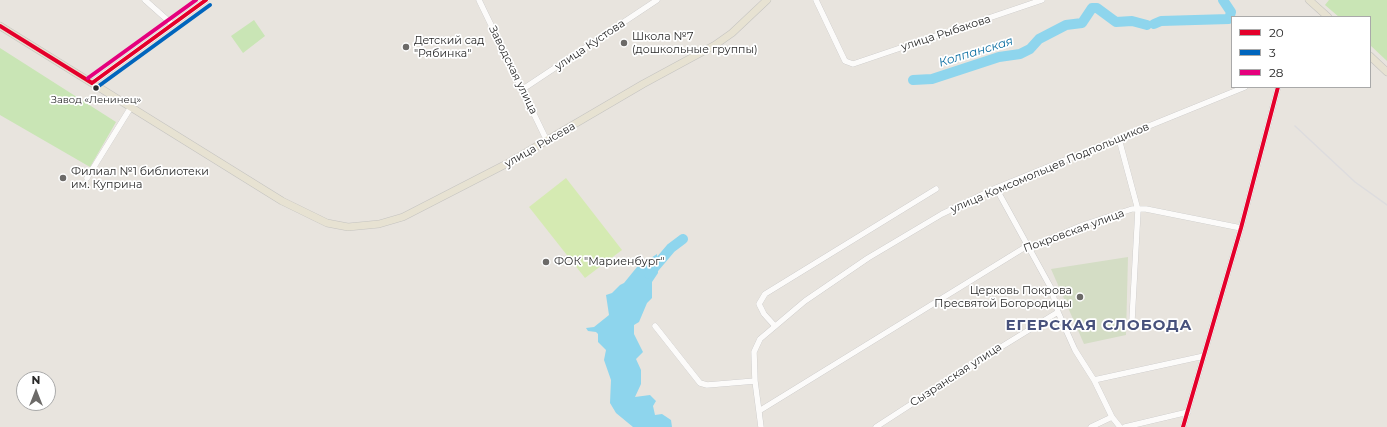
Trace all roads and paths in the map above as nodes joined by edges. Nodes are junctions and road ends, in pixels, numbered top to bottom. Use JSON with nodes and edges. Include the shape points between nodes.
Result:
{"nodes":[{"id":1,"x":145,"y":0,"type":"edge"},
{"id":2,"x":206,"y":0,"type":"edge"},
{"id":3,"x":479,"y":0,"type":"edge"},
{"id":4,"x":658,"y":0,"type":"edge"},
{"id":5,"x":767,"y":0,"type":"edge"},
{"id":6,"x":816,"y":0,"type":"edge"},
{"id":7,"x":1042,"y":0,"type":"edge"},
{"id":8,"x":1309,"y":0,"type":"edge"},
{"id":9,"x":1327,"y":16,"type":"edge"},
{"id":10,"x":172,"y":24,"type":"junction"},
{"id":11,"x":0,"y":26,"type":"edge"},
{"id":12,"x":1371,"y":57,"type":"edge"},
{"id":13,"x":1387,"y":72,"type":"edge"},
{"id":14,"x":91,"y":83,"type":"junction"},
{"id":15,"x":1243,"y":88,"type":"edge"},
{"id":16,"x":1278,"y":88,"type":"edge"},
{"id":17,"x":523,"y":89,"type":"junction"},
{"id":18,"x":131,"y":107,"type":"junction"},
{"id":19,"x":1118,"y":140,"type":"junction"},
{"id":20,"x":547,"y":141,"type":"junction"},
{"id":21,"x":87,"y":178,"type":"dead end"},
{"id":22,"x":996,"y":188,"type":"junction"},
{"id":23,"x":936,"y":189,"type":"dead end"},
{"id":24,"x":1138,"y":210,"type":"junction"},
{"id":25,"x":1241,"y":228,"type":"junction"},
{"id":26,"x":1027,"y":246,"type":"junction"},
{"id":27,"x":1058,"y":312,"type":"junction"},
{"id":28,"x":1132,"y":320,"type":"dead end"},
{"id":29,"x":774,"y":325,"type":"junction"},
{"id":30,"x":655,"y":326,"type":"dead end"},
{"id":31,"x":1204,"y":356,"type":"junction"},
{"id":32,"x":1094,"y":380,"type":"junction"},
{"id":33,"x":755,"y":381,"type":"junction"},
{"id":34,"x":759,"y":412,"type":"junction"},
{"id":35,"x":1188,"y":412,"type":"junction"},
{"id":36,"x":1112,"y":417,"type":"junction"},
{"id":37,"x":761,"y":427,"type":"edge"},
{"id":38,"x":876,"y":427,"type":"edge"},
{"id":39,"x":1091,"y":427,"type":"edge"},
{"id":40,"x":1120,"y":427,"type":"edge"},
{"id":41,"x":1125,"y":427,"type":"edge"},
{"id":42,"x":1183,"y":427,"type":"edge"}],
"edges":[{"from":1,"to":10,"type":"street"},
{"from":2,"to":10,"type":"street"},
{"from":3,"to":17,"type":"street","name":"Заводская улица"},
{"from":4,"to":17,"type":"street","name":"улица Кустова"},
{"from":5,"to":20,"type":"main road","name":"улица Рысева","via":[[732,33],[715,45]]},
{"from":6,"to":7,"type":"street","name":"улица Рыбакова","via":[[845,61],[849,64]]},
{"from":8,"to":9,"type":"main road"},
{"from":10,"to":14,"type":"street"},
{"from":11,"to":14,"type":"main road","name":"улица Рысева"},
{"from":12,"to":13,"type":"main road"},
{"from":14,"to":18,"type":"main road","name":"улица Рысева"},
{"from":15,"to":19,"type":"street","name":"улица Комсомольцев Подпольщиков"},
{"from":16,"to":25,"type":"street"},
{"from":17,"to":20,"type":"street","name":"Заводская улица"},
{"from":18,"to":20,"type":"main road","name":"улица Рысева","via":[[293,207],[313,217],[348,227],[379,224],[403,217]]},
{"from":18,"to":21,"type":"street"},
{"from":19,"to":22,"type":"street","name":"улица Комсомольцев Подпольщиков"},
{"from":19,"to":24,"type":"street"},
{"from":22,"to":26,"type":"street"},
{"from":22,"to":29,"type":"street","name":"улица Комсомольцев Подпольщиков","via":[[942,214],[868,258]]},
{"from":23,"to":29,"type":"street","via":[[765,294],[759,304]]},
{"from":24,"to":25,"type":"street","name":"Покровская улица","via":[[1146,209]]},
{"from":24,"to":26,"type":"street","name":"Покровская улица","via":[[1132,209],[1083,225],[1035,246]]},
{"from":24,"to":28,"type":"street"},
{"from":25,"to":31,"type":"street"},
{"from":26,"to":27,"type":"street","via":[[1051,288]]},
{"from":26,"to":34,"type":"street","name":"Покровская улица"},
{"from":27,"to":32,"type":"street","via":[[1074,350]]},
{"from":27,"to":38,"type":"street","name":"Сызранская улица"},
{"from":29,"to":33,"type":"street","name":"улица Комсомольцев Подпольщиков","via":[[760,339],[754,352]]},
{"from":30,"to":33,"type":"street","via":[[700,383],[707,385]]},
{"from":31,"to":32,"type":"street"},
{"from":31,"to":35,"type":"street"},
{"from":32,"to":36,"type":"street"},
{"from":33,"to":34,"type":"street","name":"улица Комсомольцев Подпольщиков"},
{"from":34,"to":37,"type":"street","name":"улица Комсомольцев Подпольщиков"},
{"from":35,"to":41,"type":"street"},
{"from":35,"to":42,"type":"street"},
{"from":36,"to":39,"type":"street"},
{"from":36,"to":40,"type":"street"}]}
